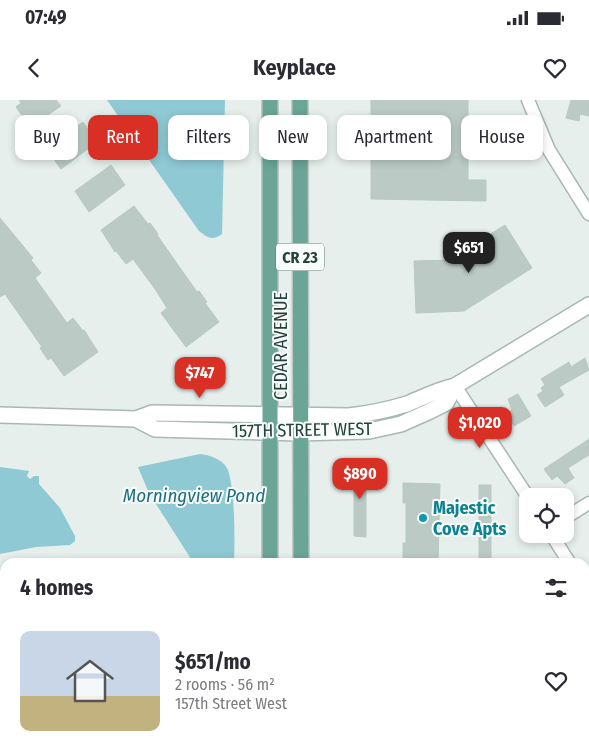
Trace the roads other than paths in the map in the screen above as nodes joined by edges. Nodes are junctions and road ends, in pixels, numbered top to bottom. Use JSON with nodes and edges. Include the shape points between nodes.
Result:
{"nodes":[{"id":1,"x":270,"y":100,"type":"edge"},
{"id":2,"x":300,"y":100,"type":"edge"},
{"id":3,"x":528,"y":100,"type":"edge"},
{"id":4,"x":589,"y":214,"type":"edge"},
{"id":5,"x":589,"y":305,"type":"edge"},
{"id":6,"x":455,"y":386,"type":"junction"},
{"id":7,"x":270,"y":414,"type":"junction"},
{"id":8,"x":0,"y":415,"type":"edge"},
{"id":9,"x":300,"y":415,"type":"junction"},
{"id":10,"x":136,"y":419,"type":"junction"},
{"id":11,"x":270,"y":432,"type":"junction"},
{"id":12,"x":300,"y":433,"type":"junction"},
{"id":13,"x":522,"y":488,"type":"edge"},
{"id":14,"x":589,"y":502,"type":"edge"},
{"id":15,"x":574,"y":512,"type":"edge"},
{"id":16,"x":557,"y":543,"type":"edge"},
{"id":17,"x":270,"y":558,"type":"edge"},
{"id":18,"x":301,"y":558,"type":"edge"},
{"id":19,"x":566,"y":558,"type":"edge"}],
"edges":[{"from":1,"to":7,"type":"main road","name":"CEDAR AVENUE","number":"CR 23"},
{"from":2,"to":9,"type":"main road","name":"CEDAR AVENUE","number":"CR 23"},
{"from":3,"to":4,"type":"street","via":[[549,150]]},
{"from":5,"to":6,"type":"street","name":"157TH STREET WEST"},
{"from":6,"to":9,"type":"street","name":"157TH STREET WEST","via":[[434,390],[408,403],[372,414]]},
{"from":6,"to":12,"type":"street","name":"157TH STREET WEST","via":[[446,403],[386,428],[350,433]]},
{"from":6,"to":13,"type":"street"},
{"from":7,"to":9,"type":"street","name":"157TH STREET WEST"},
{"from":7,"to":10,"type":"street","name":"157TH STREET WEST","via":[[152,413]]},
{"from":7,"to":11,"type":"main road","name":"CEDAR AVENUE","number":"CR 23"},
{"from":8,"to":10,"type":"street","name":"157TH STREET WEST"},
{"from":9,"to":12,"type":"main road","name":"CEDAR AVENUE","number":"CR 23"},
{"from":10,"to":11,"type":"street","name":"157TH STREET WEST","via":[[155,429]]},
{"from":11,"to":12,"type":"street","name":"157TH STREET WEST"},
{"from":11,"to":17,"type":"main road","name":"CEDAR AVENUE","number":"CR 23"},
{"from":12,"to":18,"type":"main road","name":"CEDAR AVENUE","number":"CR 23"},
{"from":14,"to":15,"type":"street"},
{"from":16,"to":19,"type":"street"}]}
